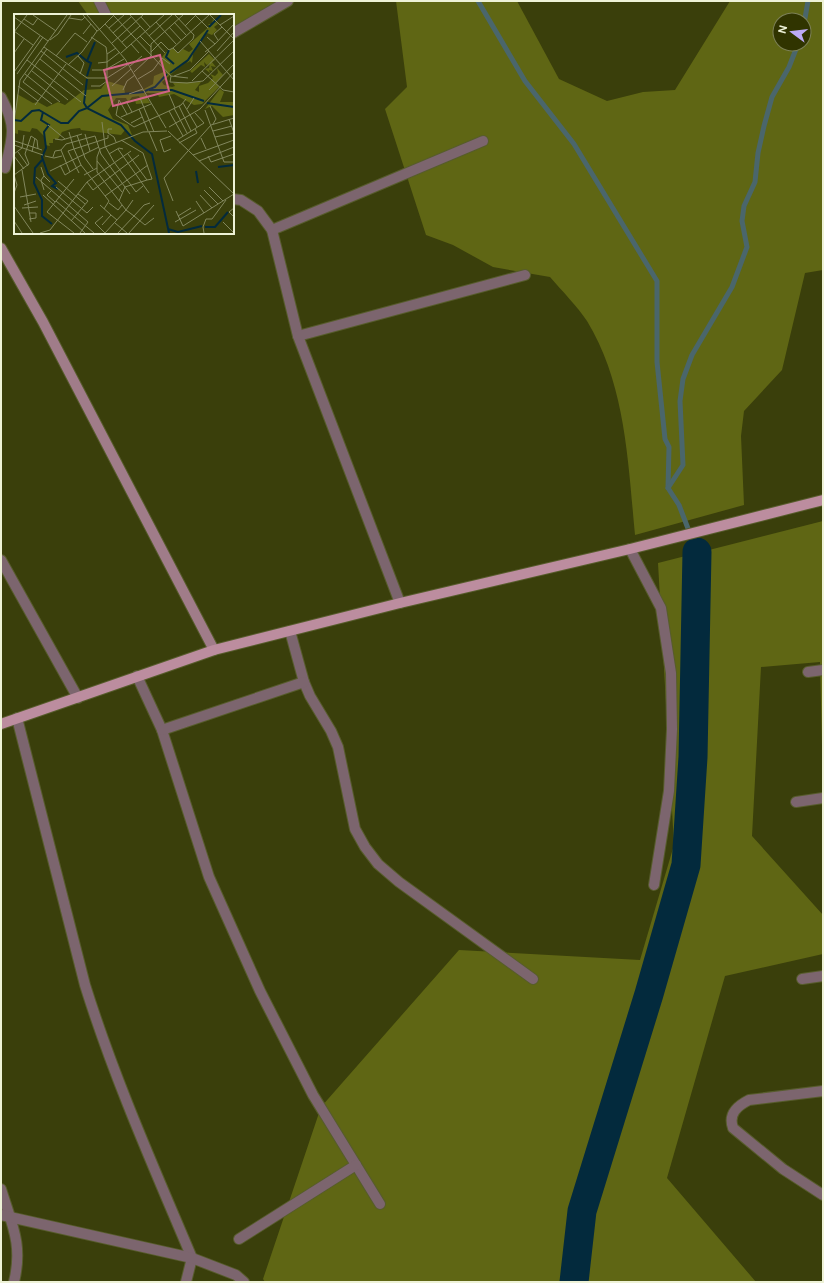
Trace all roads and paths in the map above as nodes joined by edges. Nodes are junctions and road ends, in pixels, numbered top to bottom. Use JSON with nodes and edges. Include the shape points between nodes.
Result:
{"nodes":[{"id":1,"x":99,"y":1,"type":"edge"},
{"id":2,"x":288,"y":1,"type":"edge"},
{"id":3,"x":106,"y":14,"type":"edge"},
{"id":4,"x":234,"y":32,"type":"edge"},
{"id":5,"x":1,"y":97,"type":"edge"},
{"id":6,"x":483,"y":141,"type":"dead end"},
{"id":7,"x":14,"y":164,"type":"edge"},
{"id":8,"x":3,"y":169,"type":"edge"},
{"id":9,"x":234,"y":199,"type":"edge"},
{"id":10,"x":272,"y":230,"type":"junction"},
{"id":11,"x":1,"y":248,"type":"edge"},
{"id":12,"x":525,"y":275,"type":"dead end"},
{"id":13,"x":298,"y":336,"type":"junction"},
{"id":14,"x":823,"y":500,"type":"edge"},
{"id":15,"x":630,"y":549,"type":"junction"},
{"id":16,"x":1,"y":560,"type":"edge"},
{"id":17,"x":400,"y":604,"type":"junction"},
{"id":18,"x":290,"y":631,"type":"junction"},
{"id":19,"x":214,"y":650,"type":"junction"},
{"id":20,"x":823,"y":670,"type":"edge"},
{"id":21,"x":808,"y":672,"type":"dead end"},
{"id":22,"x":137,"y":676,"type":"junction"},
{"id":23,"x":304,"y":682,"type":"junction"},
{"id":24,"x":78,"y":698,"type":"junction"},
{"id":25,"x":17,"y":718,"type":"junction"},
{"id":26,"x":1,"y":724,"type":"edge"},
{"id":27,"x":162,"y":730,"type":"junction"},
{"id":28,"x":823,"y":798,"type":"edge"},
{"id":29,"x":796,"y":802,"type":"dead end"},
{"id":30,"x":654,"y":884,"type":"dead end"},
{"id":31,"x":823,"y":976,"type":"edge"},
{"id":32,"x":533,"y":979,"type":"dead end"},
{"id":33,"x":802,"y":980,"type":"dead end"},
{"id":34,"x":823,"y":1091,"type":"edge"},
{"id":35,"x":356,"y":1165,"type":"junction"},
{"id":36,"x":1,"y":1189,"type":"edge"},
{"id":37,"x":823,"y":1195,"type":"edge"},
{"id":38,"x":380,"y":1204,"type":"dead end"},
{"id":39,"x":5,"y":1216,"type":"edge"},
{"id":40,"x":239,"y":1239,"type":"dead end"},
{"id":41,"x":192,"y":1258,"type":"junction"},
{"id":42,"x":14,"y":1282,"type":"edge"},
{"id":43,"x":186,"y":1282,"type":"edge"},
{"id":44,"x":244,"y":1282,"type":"edge"}],
"edges":[{"from":1,"to":3,"type":"street"},
{"from":2,"to":4,"type":"street"},
{"from":5,"to":8,"type":"street","via":[[11,115],[13,126]]},
{"from":6,"to":10,"type":"street"},
{"from":7,"to":8,"type":"street"},
{"from":9,"to":10,"type":"street","via":[[241,200],[258,211]]},
{"from":10,"to":13,"type":"street"},
{"from":11,"to":19,"type":"street","via":[[43,322]]},
{"from":12,"to":13,"type":"street"},
{"from":13,"to":17,"type":"street"},
{"from":14,"to":15,"type":"main road"},
{"from":15,"to":17,"type":"main road"},
{"from":15,"to":30,"type":"street","via":[[661,608],[671,673],[669,791]]},
{"from":16,"to":24,"type":"street"},
{"from":17,"to":18,"type":"main road"},
{"from":18,"to":19,"type":"main road"},
{"from":18,"to":23,"type":"street"},
{"from":19,"to":22,"type":"main road"},
{"from":20,"to":21,"type":"street"},
{"from":22,"to":24,"type":"main road"},
{"from":22,"to":27,"type":"street"},
{"from":23,"to":27,"type":"street"},
{"from":23,"to":32,"type":"street","via":[[338,747],[355,829],[378,864]]},
{"from":24,"to":25,"type":"main road"},
{"from":25,"to":26,"type":"main road"},
{"from":25,"to":41,"type":"street","via":[[94,1014],[124,1097]]},
{"from":27,"to":35,"type":"street","via":[[209,877],[260,991],[313,1095]]},
{"from":28,"to":29,"type":"street"},
{"from":31,"to":33,"type":"street"},
{"from":34,"to":37,"type":"street","via":[[750,1100],[733,1111],[731,1122],[733,1128],[783,1169]]},
{"from":35,"to":38,"type":"street"},
{"from":35,"to":40,"type":"street"},
{"from":36,"to":39,"type":"street"},
{"from":39,"to":41,"type":"street"},
{"from":39,"to":42,"type":"street","via":[[16,1234],[18,1265]]},
{"from":41,"to":43,"type":"street"},
{"from":41,"to":44,"type":"street","via":[[236,1275]]}]}
